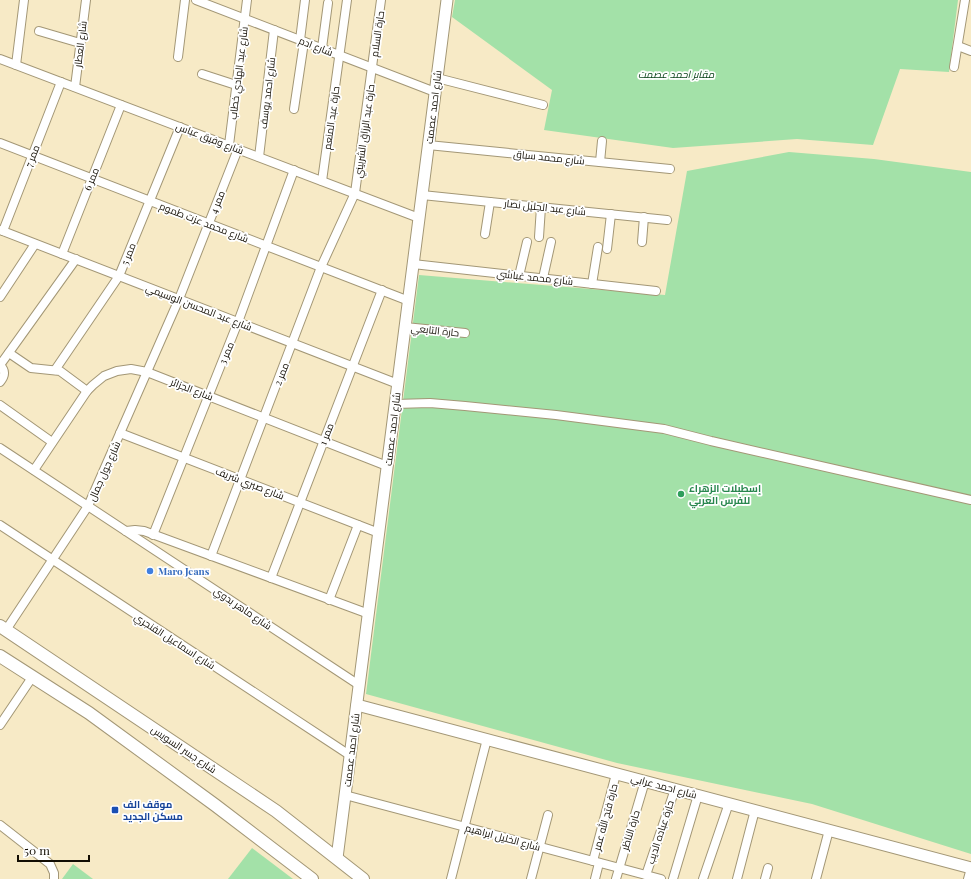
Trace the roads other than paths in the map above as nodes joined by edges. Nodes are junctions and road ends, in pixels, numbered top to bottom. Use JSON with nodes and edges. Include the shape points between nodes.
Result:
{"nodes":[{"id":1,"x":24,"y":0,"type":"edge"},
{"id":2,"x":86,"y":0,"type":"edge"},
{"id":3,"x":185,"y":0,"type":"edge"},
{"id":4,"x":196,"y":0,"type":"edge"},
{"id":5,"x":247,"y":0,"type":"edge"},
{"id":6,"x":305,"y":0,"type":"edge"},
{"id":7,"x":347,"y":0,"type":"edge"},
{"id":8,"x":382,"y":0,"type":"edge"},
{"id":9,"x":447,"y":0,"type":"edge"},
{"id":10,"x":966,"y":0,"type":"edge"},
{"id":11,"x":971,"y":2,"type":"edge"},
{"id":12,"x":328,"y":3,"type":"dead end"},
{"id":13,"x":245,"y":19,"type":"junction"},
{"id":14,"x":274,"y":30,"type":"junction"},
{"id":15,"x":39,"y":31,"type":"dead end"},
{"id":16,"x":302,"y":41,"type":"junction"},
{"id":17,"x":80,"y":43,"type":"junction"},
{"id":18,"x":958,"y":46,"type":"junction"},
{"id":19,"x":322,"y":48,"type":"junction"},
{"id":20,"x":971,"y":51,"type":"edge"},
{"id":21,"x":340,"y":55,"type":"junction"},
{"id":22,"x":178,"y":57,"type":"dead end"},
{"id":23,"x":1,"y":62,"type":"edge"},
{"id":24,"x":16,"y":65,"type":"junction"},
{"id":25,"x":954,"y":67,"type":"dead end"},
{"id":26,"x":372,"y":68,"type":"junction"},
{"id":27,"x":202,"y":74,"type":"dead end"},
{"id":28,"x":437,"y":78,"type":"junction"},
{"id":29,"x":60,"y":82,"type":"junction"},
{"id":30,"x":236,"y":86,"type":"junction"},
{"id":31,"x":75,"y":87,"type":"junction"},
{"id":32,"x":435,"y":92,"type":"junction"},
{"id":33,"x":121,"y":105,"type":"junction"},
{"id":34,"x":542,"y":105,"type":"dead end"},
{"id":35,"x":294,"y":109,"type":"dead end"},
{"id":36,"x":180,"y":127,"type":"junction"},
{"id":37,"x":602,"y":141,"type":"dead end"},
{"id":38,"x":0,"y":144,"type":"edge"},
{"id":39,"x":428,"y":145,"type":"junction"},
{"id":40,"x":229,"y":146,"type":"junction"},
{"id":41,"x":238,"y":149,"type":"junction"},
{"id":42,"x":32,"y":156,"type":"junction"},
{"id":43,"x":259,"y":157,"type":"junction"},
{"id":44,"x":600,"y":162,"type":"junction"},
{"id":45,"x":670,"y":169,"type":"dead end"},
{"id":46,"x":294,"y":170,"type":"junction"},
{"id":47,"x":92,"y":179,"type":"junction"},
{"id":48,"x":322,"y":181,"type":"junction"},
{"id":49,"x":355,"y":194,"type":"junction"},
{"id":50,"x":422,"y":195,"type":"junction"},
{"id":51,"x":150,"y":201,"type":"junction"},
{"id":52,"x":490,"y":202,"type":"junction"},
{"id":53,"x":541,"y":207,"type":"junction"},
{"id":54,"x":611,"y":214,"type":"junction"},
{"id":55,"x":644,"y":217,"type":"junction"},
{"id":56,"x":419,"y":218,"type":"junction"},
{"id":57,"x":667,"y":220,"type":"dead end"},
{"id":58,"x":208,"y":224,"type":"junction"},
{"id":59,"x":1,"y":230,"type":"edge"},
{"id":60,"x":486,"y":234,"type":"dead end"},
{"id":61,"x":540,"y":237,"type":"dead end"},
{"id":62,"x":527,"y":242,"type":"dead end"},
{"id":63,"x":551,"y":242,"type":"dead end"},
{"id":64,"x":642,"y":242,"type":"dead end"},
{"id":65,"x":35,"y":244,"type":"junction"},
{"id":66,"x":266,"y":246,"type":"junction"},
{"id":67,"x":598,"y":248,"type":"dead end"},
{"id":68,"x":608,"y":248,"type":"dead end"},
{"id":69,"x":62,"y":254,"type":"junction"},
{"id":70,"x":76,"y":260,"type":"junction"},
{"id":71,"x":413,"y":264,"type":"junction"},
{"id":72,"x":321,"y":267,"type":"junction"},
{"id":73,"x":119,"y":276,"type":"junction"},
{"id":74,"x":519,"y":276,"type":"junction"},
{"id":75,"x":543,"y":278,"type":"junction"},
{"id":76,"x":592,"y":284,"type":"junction"},
{"id":77,"x":382,"y":290,"type":"junction"},
{"id":78,"x":656,"y":291,"type":"dead end"},
{"id":79,"x":0,"y":297,"type":"edge"},
{"id":80,"x":179,"y":299,"type":"junction"},
{"id":81,"x":409,"y":301,"type":"junction"},
{"id":82,"x":238,"y":322,"type":"junction"},
{"id":83,"x":405,"y":327,"type":"junction"},
{"id":84,"x":465,"y":333,"type":"dead end"},
{"id":85,"x":292,"y":343,"type":"junction"},
{"id":86,"x":9,"y":353,"type":"junction"},
{"id":87,"x":0,"y":365,"type":"edge"},
{"id":88,"x":352,"y":367,"type":"junction"},
{"id":89,"x":56,"y":370,"type":"junction"},
{"id":90,"x":147,"y":372,"type":"junction"},
{"id":91,"x":0,"y":382,"type":"edge"},
{"id":92,"x":398,"y":384,"type":"junction"},
{"id":93,"x":87,"y":391,"type":"junction"},
{"id":94,"x":209,"y":396,"type":"junction"},
{"id":95,"x":395,"y":404,"type":"junction"},
{"id":96,"x":0,"y":406,"type":"edge"},
{"id":97,"x":264,"y":418,"type":"junction"},
{"id":98,"x":120,"y":433,"type":"junction"},
{"id":99,"x":324,"y":441,"type":"junction"},
{"id":100,"x":52,"y":442,"type":"junction"},
{"id":101,"x":0,"y":448,"type":"edge"},
{"id":102,"x":184,"y":458,"type":"junction"},
{"id":103,"x":388,"y":466,"type":"junction"},
{"id":104,"x":34,"y":470,"type":"junction"},
{"id":105,"x":240,"y":480,"type":"junction"},
{"id":106,"x":971,"y":500,"type":"edge"},
{"id":107,"x":300,"y":503,"type":"junction"},
{"id":108,"x":88,"y":506,"type":"junction"},
{"id":109,"x":0,"y":525,"type":"edge"},
{"id":110,"x":358,"y":525,"type":"junction"},
{"id":111,"x":126,"y":531,"type":"junction"},
{"id":112,"x":379,"y":533,"type":"junction"},
{"id":113,"x":153,"y":535,"type":"junction"},
{"id":114,"x":211,"y":556,"type":"junction"},
{"id":115,"x":52,"y":560,"type":"junction"},
{"id":116,"x":271,"y":578,"type":"junction"},
{"id":117,"x":329,"y":600,"type":"junction"},
{"id":118,"x":369,"y":614,"type":"junction"},
{"id":119,"x":3,"y":628,"type":"edge"},
{"id":120,"x":0,"y":656,"type":"edge"},
{"id":121,"x":33,"y":676,"type":"junction"},
{"id":122,"x":360,"y":685,"type":"junction"},
{"id":123,"x":357,"y":705,"type":"junction"},
{"id":124,"x":0,"y":725,"type":"edge"},
{"id":125,"x":487,"y":739,"type":"junction"},
{"id":126,"x":350,"y":756,"type":"junction"},
{"id":127,"x":616,"y":774,"type":"junction"},
{"id":128,"x":645,"y":781,"type":"junction"},
{"id":129,"x":675,"y":789,"type":"junction"},
{"id":130,"x":345,"y":795,"type":"junction"},
{"id":131,"x":698,"y":795,"type":"junction"},
{"id":132,"x":729,"y":803,"type":"junction"},
{"id":133,"x":755,"y":810,"type":"junction"},
{"id":134,"x":548,"y":814,"type":"dead end"},
{"id":135,"x":0,"y":825,"type":"edge"},
{"id":136,"x":465,"y":827,"type":"junction"},
{"id":137,"x":829,"y":830,"type":"junction"},
{"id":138,"x":540,"y":847,"type":"junction"},
{"id":139,"x":337,"y":858,"type":"junction"},
{"id":140,"x":596,"y":862,"type":"junction"},
{"id":141,"x":619,"y":868,"type":"junction"},
{"id":142,"x":768,"y":868,"type":"dead end"},
{"id":143,"x":971,"y":868,"type":"edge"},
{"id":144,"x":647,"y":876,"type":"edge"},
{"id":145,"x":54,"y":879,"type":"edge"},
{"id":146,"x":312,"y":879,"type":"edge"},
{"id":147,"x":363,"y":879,"type":"edge"},
{"id":148,"x":451,"y":879,"type":"edge"},
{"id":149,"x":531,"y":879,"type":"edge"},
{"id":150,"x":594,"y":879,"type":"edge"},
{"id":151,"x":616,"y":879,"type":"edge"},
{"id":152,"x":661,"y":879,"type":"edge"},
{"id":153,"x":674,"y":879,"type":"edge"},
{"id":154,"x":703,"y":879,"type":"edge"},
{"id":155,"x":737,"y":879,"type":"edge"},
{"id":156,"x":765,"y":879,"type":"edge"},
{"id":157,"x":817,"y":879,"type":"edge"},
{"id":158,"x":968,"y":879,"type":"edge"}],
"edges":[{"from":1,"to":24,"type":"street"},
{"from":2,"to":17,"type":"street","name":"شارع العطار"},
{"from":3,"to":22,"type":"street"},
{"from":4,"to":13,"type":"street","name":"شارع ادم"},
{"from":5,"to":13,"type":"street","name":"شارع عبد الهادي خطاب"},
{"from":6,"to":16,"type":"street"},
{"from":7,"to":21,"type":"street","name":"حارة عبد المنعم"},
{"from":8,"to":26,"type":"street","name":"حارة السلام"},
{"from":9,"to":28,"type":"main road","name":"شارع احمد عصمت"},
{"from":10,"to":11,"type":"street"},
{"from":10,"to":18,"type":"street"},
{"from":12,"to":19,"type":"street"},
{"from":13,"to":14,"type":"street","name":"شارع ادم"},
{"from":13,"to":30,"type":"street","name":"شارع عبد الهادي خطاب"},
{"from":14,"to":16,"type":"street","name":"شارع ادم"},
{"from":14,"to":43,"type":"street","name":"شارع احمد يوسف"},
{"from":15,"to":17,"type":"street"},
{"from":16,"to":19,"type":"street","name":"شارع ادم"},
{"from":16,"to":35,"type":"street"},
{"from":17,"to":31,"type":"street","name":"شارع العطار"},
{"from":18,"to":20,"type":"street"},
{"from":18,"to":25,"type":"street"},
{"from":19,"to":21,"type":"street","name":"شارع ادم"},
{"from":21,"to":26,"type":"street","name":"شارع ادم"},
{"from":21,"to":48,"type":"street","name":"حارة عبد المنعم"},
{"from":23,"to":24,"type":"street","name":"شارع وفيق عباس"},
{"from":24,"to":29,"type":"street","name":"شارع وفيق عباس"},
{"from":26,"to":32,"type":"street","name":"شارع ادم"},
{"from":26,"to":49,"type":"street","name":"حارة عبد الرزاق الشربيني"},
{"from":27,"to":30,"type":"street"},
{"from":28,"to":32,"type":"main road","name":"شارع احمد عصمت"},
{"from":28,"to":34,"type":"street"},
{"from":29,"to":31,"type":"street","name":"شارع وفيق عباس"},
{"from":29,"to":42,"type":"street","name":"ممر 7"},
{"from":30,"to":40,"type":"street","name":"شارع عبد الهادي خطاب"},
{"from":31,"to":33,"type":"street","name":"شارع وفيق عباس"},
{"from":32,"to":39,"type":"main road","name":"شارع احمد عصمت"},
{"from":33,"to":36,"type":"street","name":"شارع وفيق عباس"},
{"from":33,"to":47,"type":"street","name":"ممر 6"},
{"from":36,"to":40,"type":"street","name":"شارع وفيق عباس"},
{"from":36,"to":51,"type":"street","name":"ممر 5"},
{"from":37,"to":44,"type":"street"},
{"from":38,"to":42,"type":"street","name":"شارع محمد عزت طموم"},
{"from":39,"to":44,"type":"street","name":"شارع محمد سباق"},
{"from":39,"to":50,"type":"main road","name":"شارع احمد عصمت"},
{"from":40,"to":41,"type":"street","name":"شارع وفيق عباس"},
{"from":41,"to":43,"type":"street","name":"شارع وفيق عباس"},
{"from":41,"to":58,"type":"street","name":"ممر 4"},
{"from":42,"to":47,"type":"street","name":"شارع محمد عزت طموم"},
{"from":42,"to":59,"type":"street","name":"ممر 7"},
{"from":43,"to":46,"type":"street","name":"شارع وفيق عباس"},
{"from":44,"to":45,"type":"street","name":"شارع محمد سباق"},
{"from":46,"to":48,"type":"street","name":"شارع وفيق عباس"},
{"from":46,"to":66,"type":"street","name":"ممر 3"},
{"from":47,"to":51,"type":"street","name":"شارع محمد عزت طموم"},
{"from":47,"to":69,"type":"street","name":"ممر 6"},
{"from":48,"to":49,"type":"street","name":"شارع وفيق عباس"},
{"from":49,"to":56,"type":"street","name":"شارع وفيق عباس"},
{"from":49,"to":72,"type":"street","name":"ممر 2"},
{"from":50,"to":52,"type":"street","name":"شارع عبد الجليل نصار"},
{"from":50,"to":56,"type":"main road","name":"شارع احمد عصمت"},
{"from":51,"to":58,"type":"street","name":"شارع محمد عزت طموم"},
{"from":51,"to":73,"type":"street","name":"ممر 5"},
{"from":52,"to":53,"type":"street","name":"شارع عبد الجليل نصار"},
{"from":52,"to":60,"type":"street"},
{"from":53,"to":54,"type":"street","name":"شارع عبد الجليل نصار"},
{"from":53,"to":61,"type":"street"},
{"from":54,"to":55,"type":"street","name":"شارع عبد الجليل نصار"},
{"from":54,"to":68,"type":"street"},
{"from":55,"to":57,"type":"street","name":"شارع عبد الجليل نصار"},
{"from":55,"to":64,"type":"street"},
{"from":56,"to":71,"type":"main road","name":"شارع احمد عصمت"},
{"from":58,"to":66,"type":"street","name":"شارع محمد عزت طموم"},
{"from":58,"to":80,"type":"street","name":"ممر 4"},
{"from":59,"to":65,"type":"street","name":"شارع عبد المحسن الوسيمي"},
{"from":62,"to":74,"type":"street"},
{"from":63,"to":75,"type":"street"},
{"from":65,"to":69,"type":"street","name":"شارع عبد المحسن الوسيمي"},
{"from":65,"to":79,"type":"street"},
{"from":66,"to":72,"type":"street","name":"شارع محمد عزت طموم"},
{"from":66,"to":82,"type":"street","name":"ممر 3"},
{"from":67,"to":76,"type":"street"},
{"from":69,"to":70,"type":"street","name":"شارع عبد المحسن الوسيمي"},
{"from":70,"to":73,"type":"street","name":"شارع عبد المحسن الوسيمي"},
{"from":70,"to":86,"type":"street"},
{"from":71,"to":74,"type":"street","name":"شارع محمد غباشي"},
{"from":71,"to":81,"type":"main road","name":"شارع احمد عصمت"},
{"from":72,"to":77,"type":"street","name":"شارع محمد عزت طموم"},
{"from":72,"to":85,"type":"street","name":"ممر 2"},
{"from":73,"to":80,"type":"street","name":"شارع عبد المحسن الوسيمي"},
{"from":73,"to":89,"type":"street","name":"ممر 5"},
{"from":74,"to":75,"type":"street","name":"شارع محمد غباشي"},
{"from":75,"to":76,"type":"street","name":"شارع محمد غباشي"},
{"from":76,"to":78,"type":"street","name":"شارع محمد غباشي"},
{"from":77,"to":81,"type":"street","name":"شارع محمد عزت طموم"},
{"from":77,"to":88,"type":"street","name":"ممر 1"},
{"from":80,"to":82,"type":"street","name":"شارع عبد المحسن الوسيمي"},
{"from":80,"to":90,"type":"street","name":"شارع جول جمال"},
{"from":81,"to":83,"type":"main road","name":"شارع احمد عصمت"},
{"from":82,"to":85,"type":"street","name":"شارع عبد المحسن الوسيمي"},
{"from":82,"to":94,"type":"street","name":"ممر 3"},
{"from":83,"to":84,"type":"street","name":"حارة التابعي"},
{"from":83,"to":92,"type":"main road","name":"شارع احمد عصمت"},
{"from":85,"to":88,"type":"street","name":"شارع عبد المحسن الوسيمي"},
{"from":85,"to":97,"type":"street","name":"ممر 2"},
{"from":86,"to":87,"type":"street"},
{"from":86,"to":89,"type":"street","via":[[31,368]]},
{"from":87,"to":91,"type":"street","via":[[4,370],[4,377]]},
{"from":88,"to":92,"type":"street","name":"شارع عبد المحسن الوسيمي"},
{"from":88,"to":99,"type":"street","name":"ممر 1"},
{"from":89,"to":93,"type":"street"},
{"from":90,"to":93,"type":"street","name":"شارع الجزائر","via":[[131,369],[117,371],[104,376]]},
{"from":90,"to":94,"type":"street","name":"شارع الجزائر"},
{"from":90,"to":98,"type":"street","name":"شارع جول جمال"},
{"from":92,"to":95,"type":"main road","name":"شارع احمد عصمت"},
{"from":93,"to":100,"type":"street","name":"شارع الجزائر"},
{"from":94,"to":97,"type":"street","name":"شارع الجزائر"},
{"from":94,"to":102,"type":"street","name":"ممر 3"},
{"from":95,"to":103,"type":"main road","name":"شارع احمد عصمت"},
{"from":95,"to":106,"type":"street","via":[[466,406],[664,429]]},
{"from":96,"to":100,"type":"street"},
{"from":97,"to":99,"type":"street","name":"شارع الجزائر"},
{"from":97,"to":105,"type":"street","name":"ممر 2"},
{"from":98,"to":102,"type":"street","name":"شارع صبري شريف"},
{"from":98,"to":108,"type":"street","name":"شارع جول جمال"},
{"from":99,"to":103,"type":"street","name":"شارع الجزائر"},
{"from":99,"to":107,"type":"street","name":"ممر 1"},
{"from":100,"to":104,"type":"street","name":"شارع الجزائر"},
{"from":101,"to":104,"type":"street","name":"شارع ماهر بدوي"},
{"from":102,"to":105,"type":"street","name":"شارع صبري شريف"},
{"from":102,"to":113,"type":"street","name":"ممر 3"},
{"from":103,"to":112,"type":"main road","name":"شارع احمد عصمت"},
{"from":104,"to":108,"type":"street","name":"شارع ماهر بدوي"},
{"from":105,"to":107,"type":"street","name":"شارع صبري شريف"},
{"from":105,"to":114,"type":"street","name":"ممر 2"},
{"from":107,"to":110,"type":"street","name":"شارع صبري شريف"},
{"from":107,"to":116,"type":"street","name":"ممر 1"},
{"from":108,"to":111,"type":"street","name":"شارع ماهر بدوي"},
{"from":108,"to":115,"type":"street","name":"شارع جول جمال"},
{"from":109,"to":115,"type":"street","name":"شارع اسماعيل الفنجري"},
{"from":110,"to":112,"type":"street","name":"شارع صبري شريف"},
{"from":110,"to":117,"type":"street"},
{"from":111,"to":113,"type":"street","via":[[144,531]]},
{"from":111,"to":122,"type":"street","name":"شارع ماهر بدوي"},
{"from":112,"to":118,"type":"main road","name":"شارع احمد عصمت"},
{"from":113,"to":114,"type":"street"},
{"from":114,"to":116,"type":"street"},
{"from":115,"to":119,"type":"street","name":"شارع جول جمال"},
{"from":115,"to":126,"type":"street","name":"شارع اسماعيل الفنجري"},
{"from":116,"to":117,"type":"street"},
{"from":117,"to":118,"type":"street"},
{"from":118,"to":122,"type":"main road","name":"شارع احمد عصمت"},
{"from":119,"to":139,"type":"main road","name":"شارع جسر السويس","via":[[276,811]]},
{"from":120,"to":121,"type":"main road"},
{"from":121,"to":124,"type":"street"},
{"from":121,"to":146,"type":"main road","via":[[89,713]]},
{"from":122,"to":123,"type":"main road","name":"شارع احمد عصمت"},
{"from":123,"to":125,"type":"main road","name":"شارع احمد عرابي"},
{"from":123,"to":126,"type":"main road","name":"شارع احمد عصمت"},
{"from":125,"to":127,"type":"main road","name":"شارع احمد عرابي"},
{"from":125,"to":136,"type":"street"},
{"from":126,"to":130,"type":"main road","name":"شارع احمد عصمت"},
{"from":127,"to":128,"type":"main road","name":"شارع احمد عرابي"},
{"from":127,"to":140,"type":"street","name":"حارة فتح الله عمر"},
{"from":128,"to":129,"type":"main road","name":"شارع احمد عرابي"},
{"from":128,"to":141,"type":"street","name":"حارة الناظر"},
{"from":129,"to":131,"type":"main road","name":"شارع احمد عرابي"},
{"from":129,"to":144,"type":"street","name":"حارة عباده الديب"},
{"from":130,"to":136,"type":"street","name":"شارع الخليل ابراهيم"},
{"from":130,"to":139,"type":"main road","name":"شارع احمد عصمت"},
{"from":131,"to":132,"type":"main road","name":"شارع احمد عرابي"},
{"from":131,"to":153,"type":"street"},
{"from":132,"to":133,"type":"main road","name":"شارع احمد عرابي"},
{"from":132,"to":154,"type":"street"},
{"from":133,"to":137,"type":"main road","name":"شارع احمد عرابي"},
{"from":133,"to":155,"type":"street"},
{"from":134,"to":138,"type":"street"},
{"from":135,"to":145,"type":"street","via":[[50,864]]},
{"from":136,"to":138,"type":"street","name":"شارع الخليل ابراهيم"},
{"from":136,"to":148,"type":"street"},
{"from":137,"to":143,"type":"main road","name":"شارع احمد عرابي"},
{"from":137,"to":157,"type":"street"},
{"from":138,"to":140,"type":"street","name":"شارع الخليل ابراهيم"},
{"from":138,"to":149,"type":"street"},
{"from":139,"to":147,"type":"main road","name":"شارع جسر السويس"},
{"from":140,"to":141,"type":"street","name":"شارع الخليل ابراهيم"},
{"from":140,"to":150,"type":"street","name":"حارة فتح الله عمر"},
{"from":141,"to":144,"type":"street","name":"شارع الخليل ابراهيم"},
{"from":141,"to":151,"type":"street","name":"حارة الناظر"},
{"from":142,"to":156,"type":"street"},
{"from":143,"to":158,"type":"street"},
{"from":144,"to":152,"type":"street","name":"شارع الخليل ابراهيم"}]}
